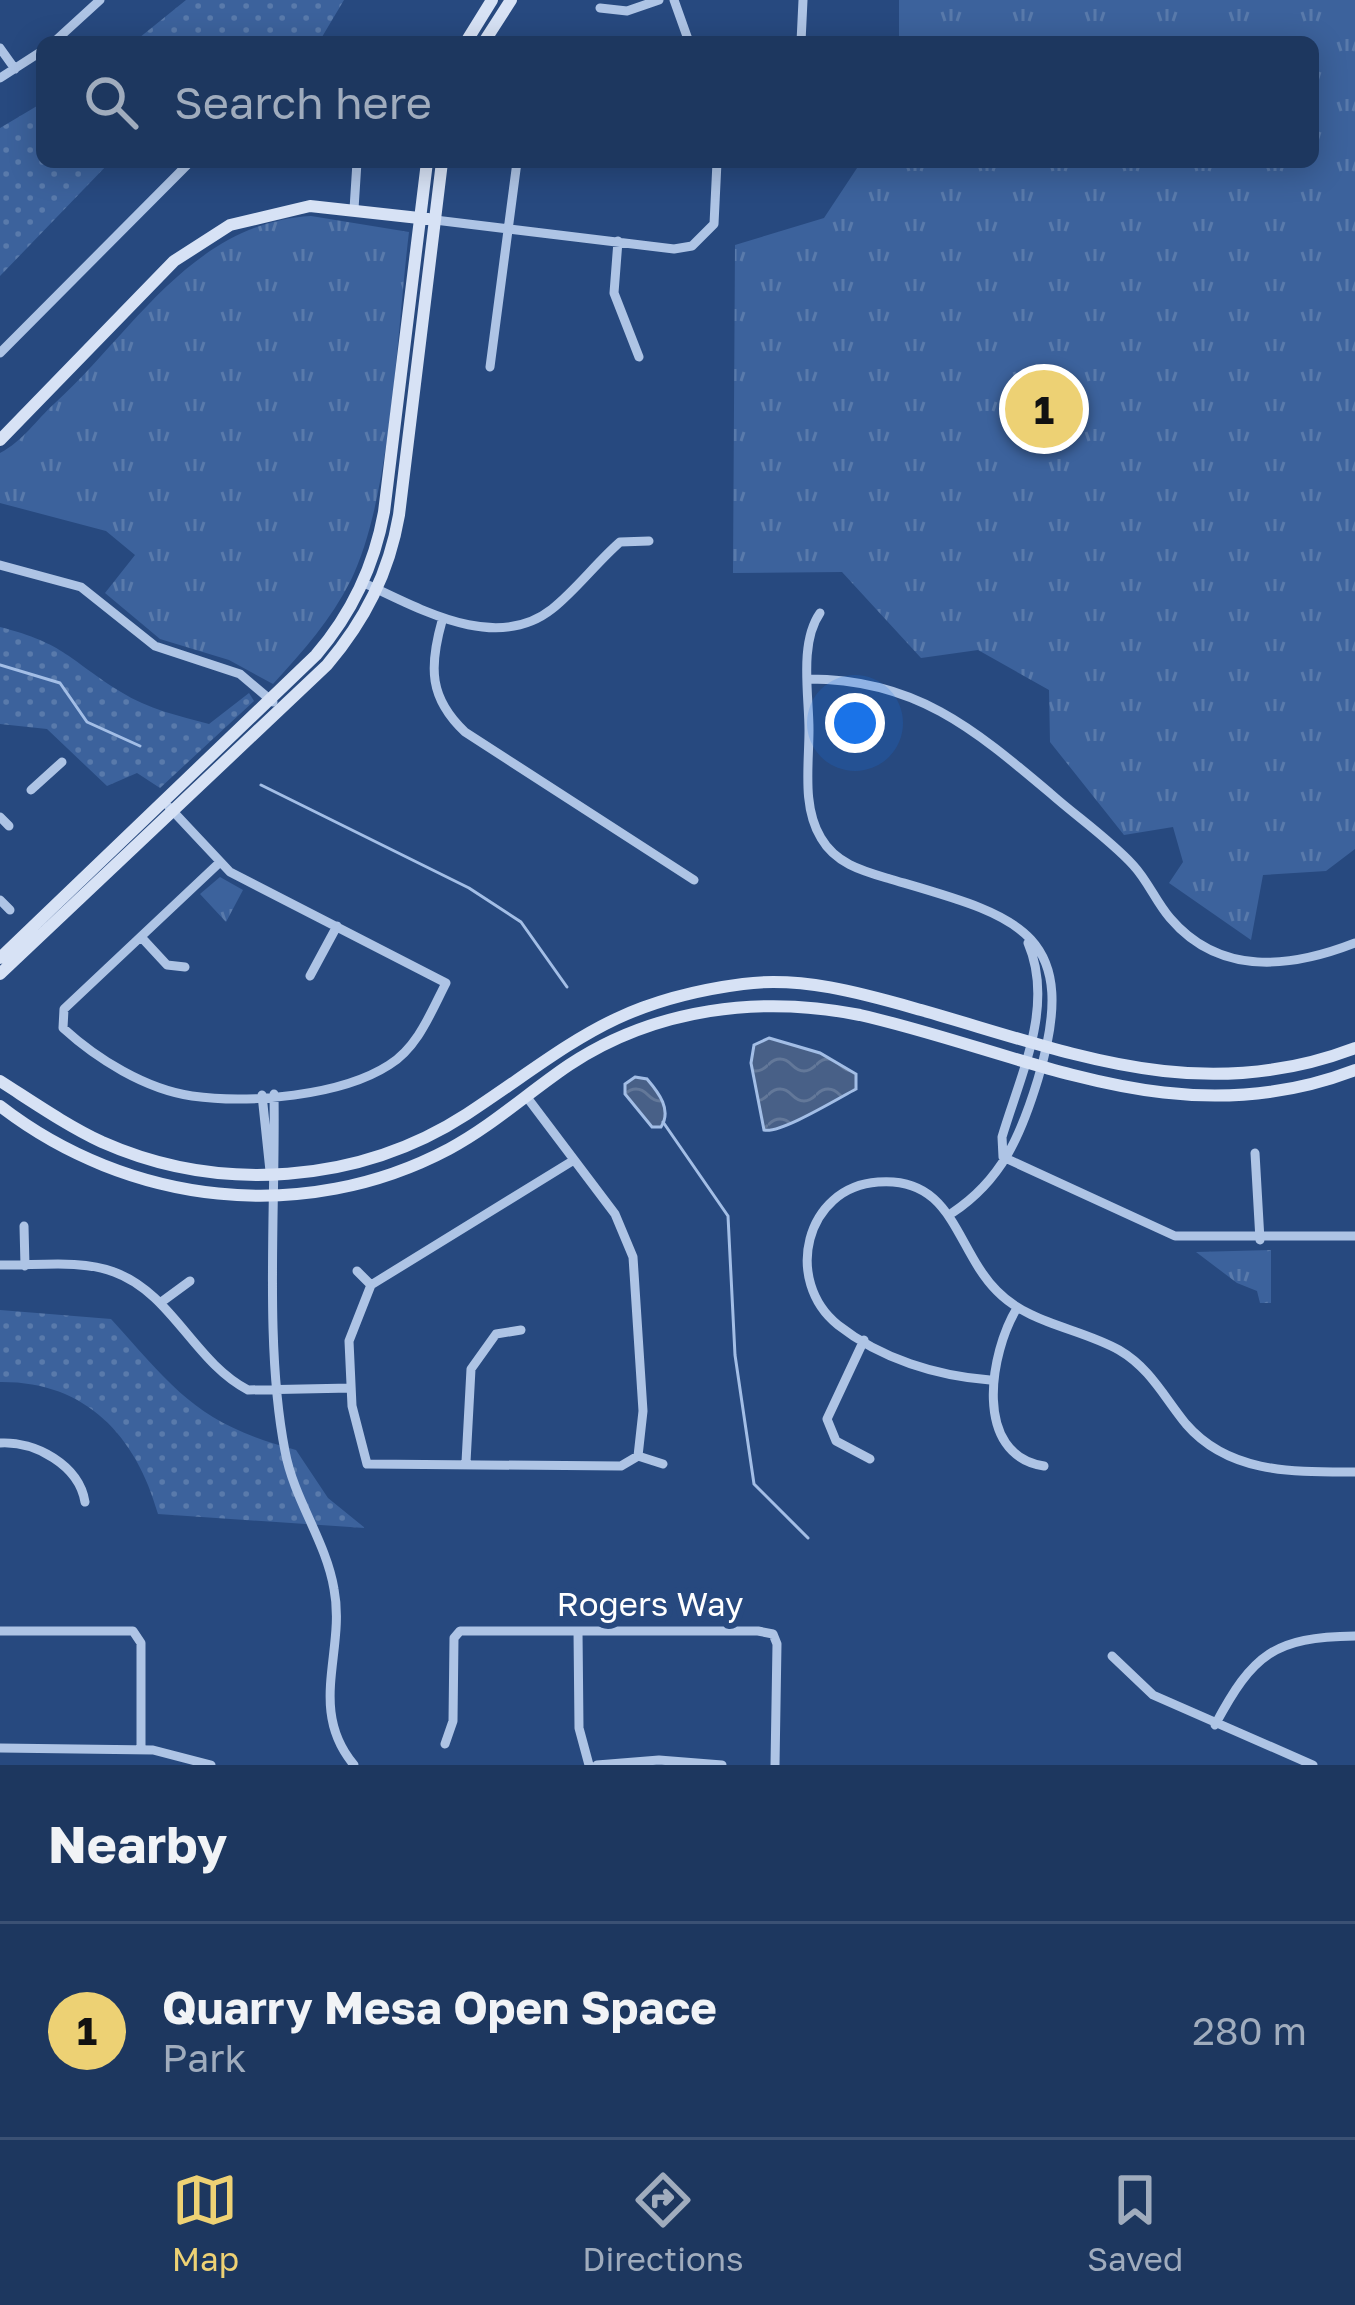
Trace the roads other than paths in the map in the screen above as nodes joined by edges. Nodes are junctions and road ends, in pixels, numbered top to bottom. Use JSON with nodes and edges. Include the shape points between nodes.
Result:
{"nodes":[{"id":1,"x":100,"y":0,"type":"edge"},
{"id":2,"x":492,"y":0,"type":"edge"},
{"id":3,"x":511,"y":0,"type":"edge"},
{"id":4,"x":659,"y":0,"type":"edge"},
{"id":5,"x":674,"y":0,"type":"edge"},
{"id":6,"x":802,"y":0,"type":"edge"},
{"id":7,"x":600,"y":8,"type":"dead end"},
{"id":8,"x":59,"y":36,"type":"edge"},
{"id":9,"x":470,"y":36,"type":"edge"},
{"id":10,"x":488,"y":36,"type":"edge"},
{"id":11,"x":687,"y":36,"type":"edge"},
{"id":12,"x":801,"y":36,"type":"edge"},
{"id":13,"x":0,"y":48,"type":"edge"},
{"id":14,"x":36,"y":56,"type":"edge"},
{"id":15,"x":15,"y":69,"type":"junction"},
{"id":16,"x":0,"y":77,"type":"edge"},
{"id":17,"x":184,"y":168,"type":"edge"},
{"id":18,"x":357,"y":168,"type":"edge"},
{"id":19,"x":426,"y":168,"type":"edge"},
{"id":20,"x":441,"y":168,"type":"edge"},
{"id":21,"x":516,"y":168,"type":"edge"},
{"id":22,"x":717,"y":168,"type":"edge"},
{"id":23,"x":354,"y":209,"type":"junction"},
{"id":24,"x":420,"y":218,"type":"junction"},
{"id":25,"x":435,"y":220,"type":"junction"},
{"id":26,"x":508,"y":228,"type":"junction"},
{"id":27,"x":618,"y":241,"type":"junction"},
{"id":28,"x":0,"y":353,"type":"edge"},
{"id":29,"x":638,"y":357,"type":"dead end"},
{"id":30,"x":490,"y":367,"type":"dead end"},
{"id":31,"x":0,"y":440,"type":"edge"},
{"id":32,"x":649,"y":541,"type":"dead end"},
{"id":33,"x":0,"y":565,"type":"edge"},
{"id":34,"x":364,"y":583,"type":"junction"},
{"id":35,"x":378,"y":589,"type":"junction"},
{"id":36,"x":820,"y":613,"type":"dead end"},
{"id":37,"x":442,"y":620,"type":"junction"},
{"id":38,"x":809,"y":679,"type":"junction"},
{"id":39,"x":275,"y":704,"type":"junction"},
{"id":40,"x":62,"y":762,"type":"dead end"},
{"id":41,"x":31,"y":790,"type":"dead end"},
{"id":42,"x":164,"y":801,"type":"junction"},
{"id":43,"x":174,"y":813,"type":"junction"},
{"id":44,"x":0,"y":817,"type":"edge"},
{"id":45,"x":9,"y":826,"type":"dead end"},
{"id":46,"x":218,"y":864,"type":"junction"},
{"id":47,"x":694,"y":880,"type":"dead end"},
{"id":48,"x":0,"y":900,"type":"edge"},
{"id":49,"x":10,"y":910,"type":"dead end"},
{"id":50,"x":337,"y":926,"type":"junction"},
{"id":51,"x":1023,"y":933,"type":"junction"},
{"id":52,"x":142,"y":938,"type":"junction"},
{"id":53,"x":1355,"y":944,"type":"edge"},
{"id":54,"x":0,"y":958,"type":"edge"},
{"id":55,"x":185,"y":967,"type":"dead end"},
{"id":56,"x":0,"y":974,"type":"edge"},
{"id":57,"x":310,"y":976,"type":"dead end"},
{"id":58,"x":1030,"y":1041,"type":"junction"},
{"id":59,"x":1049,"y":1046,"type":"junction"},
{"id":60,"x":1355,"y":1048,"type":"edge"},
{"id":61,"x":1024,"y":1061,"type":"junction"},
{"id":62,"x":1042,"y":1066,"type":"junction"},
{"id":63,"x":1355,"y":1070,"type":"edge"},
{"id":64,"x":0,"y":1081,"type":"edge"},
{"id":65,"x":268,"y":1095,"type":"junction"},
{"id":66,"x":526,"y":1096,"type":"junction"},
{"id":67,"x":0,"y":1106,"type":"edge"},
{"id":68,"x":1255,"y":1153,"type":"dead end"},
{"id":69,"x":1003,"y":1157,"type":"junction"},
{"id":70,"x":574,"y":1160,"type":"junction"},
{"id":71,"x":272,"y":1176,"type":"junction"},
{"id":72,"x":272,"y":1196,"type":"junction"},
{"id":73,"x":952,"y":1213,"type":"junction"},
{"id":74,"x":24,"y":1226,"type":"dead end"},
{"id":75,"x":1355,"y":1236,"type":"edge"},
{"id":76,"x":1260,"y":1240,"type":"junction"},
{"id":77,"x":0,"y":1265,"type":"edge"},
{"id":78,"x":26,"y":1266,"type":"junction"},
{"id":79,"x":357,"y":1271,"type":"dead end"},
{"id":80,"x":190,"y":1281,"type":"dead end"},
{"id":81,"x":370,"y":1285,"type":"junction"},
{"id":82,"x":160,"y":1303,"type":"junction"},
{"id":83,"x":1017,"y":1308,"type":"junction"},
{"id":84,"x":521,"y":1330,"type":"dead end"},
{"id":85,"x":864,"y":1340,"type":"junction"},
{"id":86,"x":990,"y":1380,"type":"junction"},
{"id":87,"x":351,"y":1388,"type":"junction"},
{"id":88,"x":279,"y":1391,"type":"junction"},
{"id":89,"x":0,"y":1442,"type":"edge"},
{"id":90,"x":638,"y":1456,"type":"junction"},
{"id":91,"x":870,"y":1459,"type":"dead end"},
{"id":92,"x":466,"y":1462,"type":"junction"},
{"id":93,"x":662,"y":1464,"type":"dead end"},
{"id":94,"x":1044,"y":1466,"type":"dead end"},
{"id":95,"x":1355,"y":1472,"type":"edge"},
{"id":96,"x":85,"y":1502,"type":"dead end"},
{"id":97,"x":0,"y":1631,"type":"edge"},
{"id":98,"x":578,"y":1631,"type":"junction"},
{"id":99,"x":1355,"y":1636,"type":"edge"},
{"id":100,"x":1112,"y":1656,"type":"dead end"},
{"id":101,"x":1215,"y":1725,"type":"junction"},
{"id":102,"x":446,"y":1744,"type":"dead end"},
{"id":103,"x":0,"y":1748,"type":"edge"},
{"id":104,"x":141,"y":1749,"type":"junction"},
{"id":105,"x":212,"y":1765,"type":"edge"},
{"id":106,"x":354,"y":1765,"type":"edge"},
{"id":107,"x":593,"y":1765,"type":"edge"},
{"id":108,"x":722,"y":1765,"type":"edge"},
{"id":109,"x":775,"y":1765,"type":"edge"},
{"id":110,"x":1313,"y":1765,"type":"edge"}],
"edges":[{"from":1,"to":8,"type":"street"},
{"from":2,"to":9,"type":"main road"},
{"from":3,"to":10,"type":"main road"},
{"from":4,"to":7,"type":"street","via":[[627,11]]},
{"from":5,"to":11,"type":"street"},
{"from":6,"to":12,"type":"street"},
{"from":13,"to":15,"type":"street"},
{"from":14,"to":15,"type":"street"},
{"from":15,"to":16,"type":"street"},
{"from":17,"to":28,"type":"street"},
{"from":18,"to":23,"type":"street"},
{"from":19,"to":24,"type":"main road"},
{"from":20,"to":25,"type":"main road"},
{"from":21,"to":26,"type":"street"},
{"from":22,"to":27,"type":"street","via":[[714,224],[692,246]]},
{"from":23,"to":24,"type":"main road"},
{"from":23,"to":31,"type":"main road","via":[[277,210],[194,245]]},
{"from":24,"to":25,"type":"main road"},
{"from":24,"to":34,"type":"main road","via":[[384,512]]},
{"from":25,"to":26,"type":"street"},
{"from":25,"to":35,"type":"main road","via":[[399,514]]},
{"from":26,"to":27,"type":"street"},
{"from":26,"to":30,"type":"street"},
{"from":27,"to":29,"type":"street","via":[[614,293]]},
{"from":32,"to":37,"type":"street","via":[[620,542],[550,611],[530,620]]},
{"from":33,"to":39,"type":"street","via":[[81,586],[155,646],[240,674]]},
{"from":34,"to":35,"type":"street"},
{"from":34,"to":39,"type":"main road"},
{"from":35,"to":37,"type":"street"},
{"from":35,"to":39,"type":"main road","via":[[341,649]]},
{"from":36,"to":38,"type":"street","via":[[810,630]]},
{"from":37,"to":47,"type":"street","via":[[432,675],[445,714]]},
{"from":38,"to":51,"type":"street","via":[[809,808],[826,846],[859,869],[979,905]]},
{"from":38,"to":53,"type":"street","via":[[884,686],[970,726],[1124,856],[1174,923],[1204,946],[1282,965]]},
{"from":39,"to":42,"type":"main road"},
{"from":39,"to":43,"type":"main road"},
{"from":40,"to":41,"type":"street"},
{"from":42,"to":43,"type":"street"},
{"from":42,"to":54,"type":"main road"},
{"from":43,"to":46,"type":"street"},
{"from":43,"to":56,"type":"main road"},
{"from":44,"to":45,"type":"street"},
{"from":46,"to":50,"type":"street"},
{"from":46,"to":52,"type":"street"},
{"from":48,"to":49,"type":"street"},
{"from":50,"to":57,"type":"street"},
{"from":50,"to":65,"type":"street","via":[[446,983],[392,1064],[354,1083]]},
{"from":51,"to":58,"type":"street","via":[[1040,992]]},
{"from":51,"to":59,"type":"street","via":[[1054,982]]},
{"from":52,"to":55,"type":"street","via":[[167,965]]},
{"from":52,"to":65,"type":"street","via":[[64,1009],[64,1028],[93,1055],[191,1096]]},
{"from":58,"to":59,"type":"main road"},
{"from":58,"to":61,"type":"street"},
{"from":58,"to":71,"type":"main road","via":[[815,986],[765,982],[689,993],[587,1031],[425,1138],[351,1164]]},
{"from":59,"to":60,"type":"main road","via":[[1144,1071],[1207,1077],[1275,1071]]},
{"from":59,"to":62,"type":"street"},
{"from":61,"to":62,"type":"main road"},
{"from":61,"to":66,"type":"main road","via":[[860,1015],[764,1005],[636,1031]]},
{"from":61,"to":69,"type":"street"},
{"from":62,"to":63,"type":"main road","via":[[1140,1092],[1207,1098],[1278,1092]]},
{"from":62,"to":69,"type":"street","via":[[1021,1136]]},
{"from":64,"to":71,"type":"main road","via":[[89,1136],[149,1160]]},
{"from":65,"to":71,"type":"street"},
{"from":66,"to":70,"type":"street"},
{"from":66,"to":72,"type":"main road","via":[[409,1167]]},
{"from":67,"to":72,"type":"main road","via":[[59,1146],[143,1180]]},
{"from":68,"to":76,"type":"street"},
{"from":69,"to":73,"type":"street"},
{"from":69,"to":76,"type":"street","via":[[1175,1236]]},
{"from":70,"to":81,"type":"street"},
{"from":70,"to":90,"type":"street","via":[[615,1214],[633,1257],[643,1411]]},
{"from":71,"to":72,"type":"street"},
{"from":72,"to":88,"type":"street"},
{"from":73,"to":83,"type":"street","via":[[984,1275]]},
{"from":73,"to":85,"type":"street","via":[[932,1195],[891,1181],[850,1188],[821,1212],[807,1244],[808,1282],[826,1312]]},
{"from":74,"to":78,"type":"street"},
{"from":75,"to":76,"type":"street"},
{"from":77,"to":78,"type":"street"},
{"from":78,"to":82,"type":"street","via":[[114,1272]]},
{"from":79,"to":81,"type":"street"},
{"from":80,"to":82,"type":"street"},
{"from":81,"to":87,"type":"street","via":[[350,1341]]},
{"from":82,"to":88,"type":"street","via":[[229,1380]]},
{"from":83,"to":86,"type":"street"},
{"from":83,"to":95,"type":"street","via":[[1141,1364],[1208,1446],[1242,1463]]},
{"from":84,"to":92,"type":"street","via":[[496,1334],[471,1369]]},
{"from":85,"to":86,"type":"street","via":[[935,1373]]},
{"from":85,"to":91,"type":"street","via":[[826,1419],[836,1441]]},
{"from":86,"to":94,"type":"street","via":[[1001,1430],[1026,1463]]},
{"from":87,"to":88,"type":"street"},
{"from":87,"to":92,"type":"street","via":[[367,1464]]},
{"from":88,"to":106,"type":"street","via":[[294,1488],[335,1591],[327,1692],[333,1727]]},
{"from":89,"to":96,"type":"street","via":[[45,1450],[82,1488]]},
{"from":90,"to":92,"type":"street","via":[[621,1466]]},
{"from":90,"to":93,"type":"street"},
{"from":97,"to":104,"type":"street","via":[[134,1631],[141,1643]]},
{"from":98,"to":102,"type":"street","name":"Rogers Way","via":[[466,1631],[454,1638]]},
{"from":98,"to":107,"type":"street","via":[[579,1728]]},
{"from":98,"to":109,"type":"street","name":"Rogers Way","via":[[773,1634]]},
{"from":99,"to":101,"type":"street","via":[[1312,1637],[1265,1654],[1241,1677]]},
{"from":100,"to":101,"type":"street","via":[[1153,1696]]},
{"from":101,"to":110,"type":"street"},
{"from":103,"to":104,"type":"street"},
{"from":104,"to":105,"type":"street"},
{"from":107,"to":108,"type":"street"}]}
